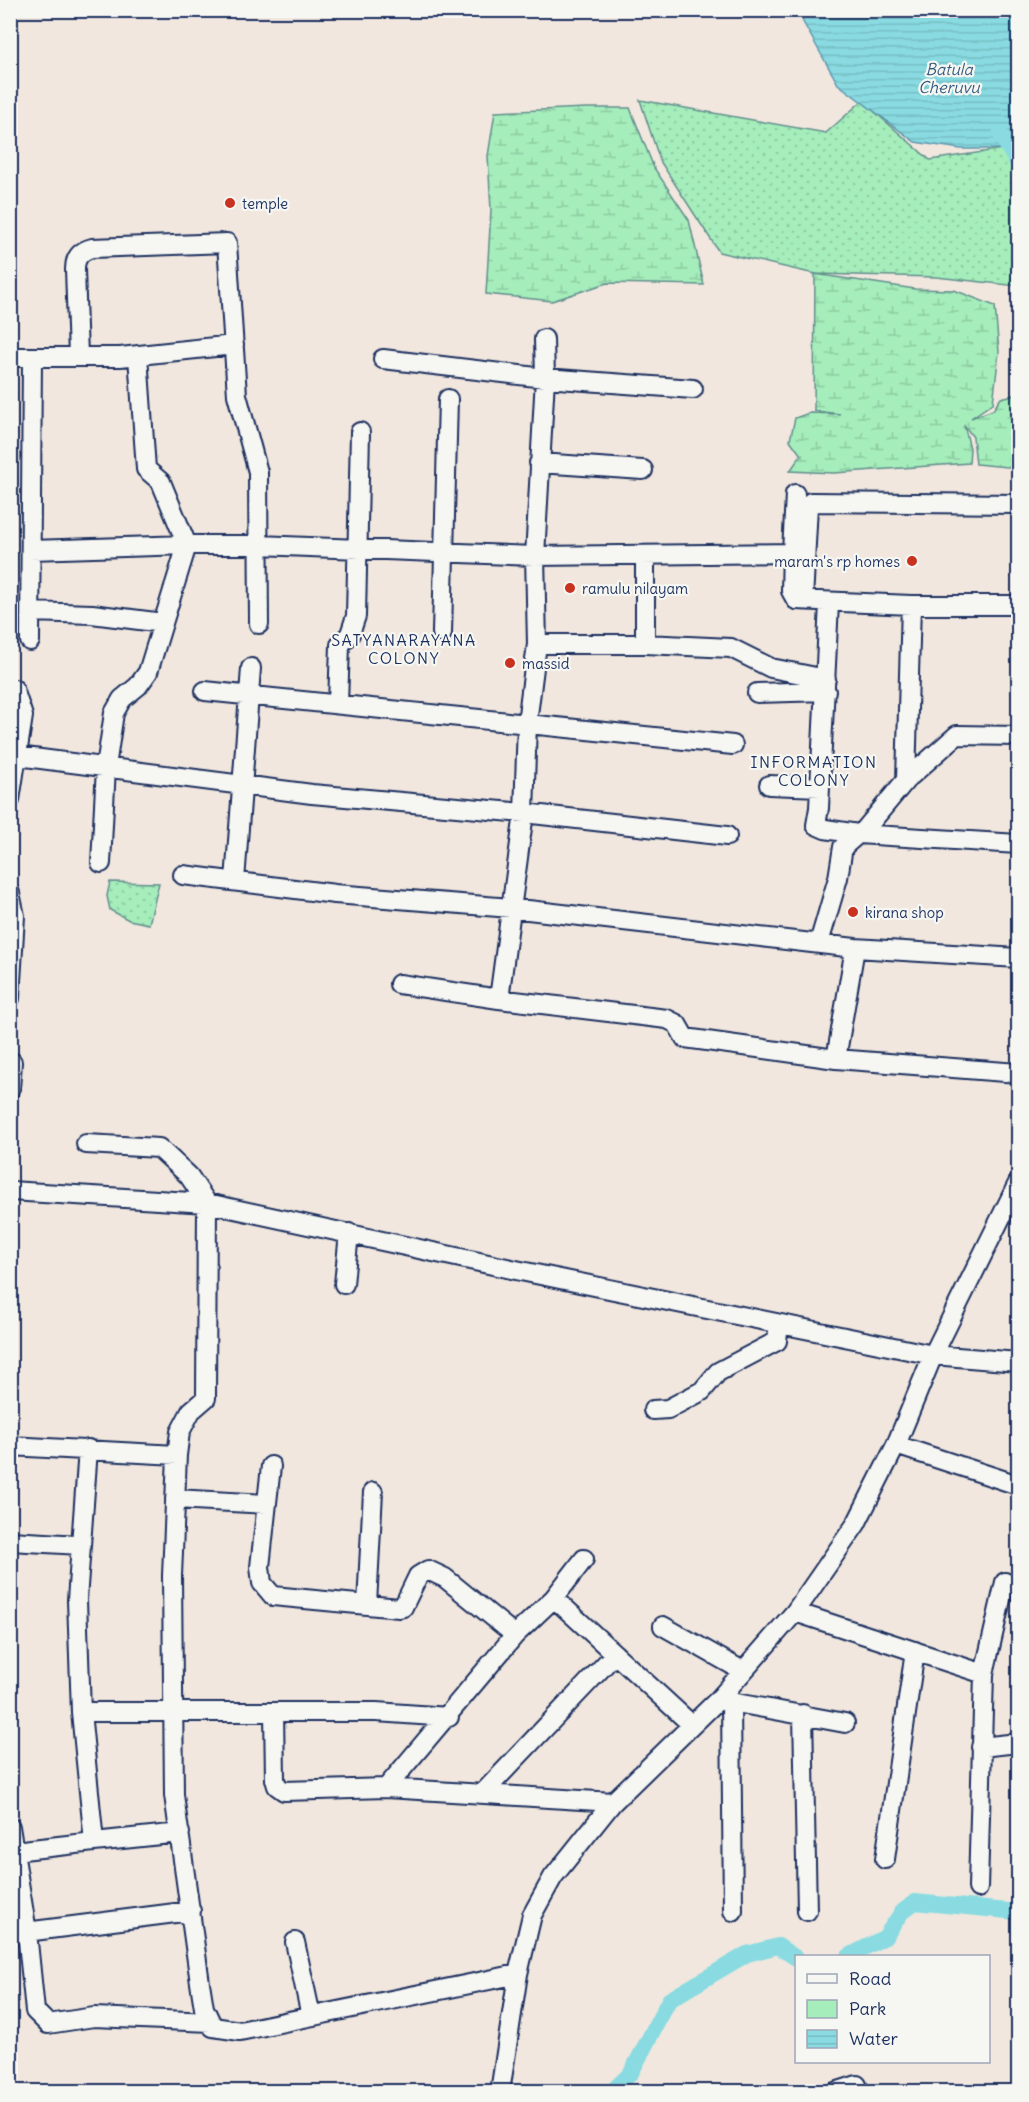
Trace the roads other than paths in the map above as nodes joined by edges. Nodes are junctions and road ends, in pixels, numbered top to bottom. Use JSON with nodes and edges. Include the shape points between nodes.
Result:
{"nodes":[{"id":1,"x":544,"y":339,"type":"dead end"},
{"id":2,"x":234,"y":345,"type":"junction"},
{"id":3,"x":78,"y":356,"type":"junction"},
{"id":4,"x":138,"y":356,"type":"junction"},
{"id":5,"x":10,"y":357,"type":"edge"},
{"id":6,"x":32,"y":358,"type":"junction"},
{"id":7,"x":383,"y":358,"type":"dead end"},
{"id":8,"x":545,"y":378,"type":"junction"},
{"id":9,"x":693,"y":389,"type":"dead end"},
{"id":10,"x":448,"y":399,"type":"dead end"},
{"id":11,"x":360,"y":432,"type":"dead end"},
{"id":12,"x":539,"y":463,"type":"junction"},
{"id":13,"x":643,"y":470,"type":"dead end"},
{"id":14,"x":795,"y":494,"type":"dead end"},
{"id":15,"x":1018,"y":504,"type":"edge"},
{"id":16,"x":187,"y":545,"type":"junction"},
{"id":17,"x":259,"y":545,"type":"junction"},
{"id":18,"x":31,"y":550,"type":"junction"},
{"id":19,"x":357,"y":550,"type":"junction"},
{"id":20,"x":444,"y":553,"type":"junction"},
{"id":21,"x":792,"y":553,"type":"junction"},
{"id":22,"x":645,"y":555,"type":"junction"},
{"id":23,"x":535,"y":556,"type":"junction"},
{"id":24,"x":803,"y":602,"type":"junction"},
{"id":25,"x":829,"y":603,"type":"junction"},
{"id":26,"x":1018,"y":604,"type":"edge"},
{"id":27,"x":911,"y":605,"type":"junction"},
{"id":28,"x":31,"y":612,"type":"junction"},
{"id":29,"x":163,"y":623,"type":"junction"},
{"id":30,"x":259,"y":624,"type":"dead end"},
{"id":31,"x":442,"y":633,"type":"dead end"},
{"id":32,"x":30,"y":641,"type":"dead end"},
{"id":33,"x":537,"y":644,"type":"junction"},
{"id":34,"x":645,"y":644,"type":"junction"},
{"id":35,"x":251,"y":668,"type":"dead end"},
{"id":36,"x":826,"y":685,"type":"junction"},
{"id":37,"x":14,"y":689,"type":"dead end"},
{"id":38,"x":206,"y":690,"type":"dead end"},
{"id":39,"x":757,"y":693,"type":"dead end"},
{"id":40,"x":249,"y":694,"type":"junction"},
{"id":41,"x":338,"y":704,"type":"junction"},
{"id":42,"x":527,"y":723,"type":"junction"},
{"id":43,"x":1018,"y":735,"type":"edge"},
{"id":44,"x":733,"y":745,"type":"dead end"},
{"id":45,"x":14,"y":755,"type":"edge"},
{"id":46,"x":106,"y":767,"type":"junction"},
{"id":47,"x":906,"y":780,"type":"junction"},
{"id":48,"x":244,"y":784,"type":"junction"},
{"id":49,"x":769,"y":785,"type":"dead end"},
{"id":50,"x":820,"y":787,"type":"junction"},
{"id":51,"x":10,"y":800,"type":"edge"},
{"id":52,"x":524,"y":813,"type":"junction"},
{"id":53,"x":860,"y":833,"type":"junction"},
{"id":54,"x":727,"y":836,"type":"dead end"},
{"id":55,"x":1018,"y":844,"type":"edge"},
{"id":56,"x":101,"y":863,"type":"dead end"},
{"id":57,"x":183,"y":875,"type":"dead end"},
{"id":58,"x":235,"y":881,"type":"junction"},
{"id":59,"x":10,"y":892,"type":"edge"},
{"id":60,"x":511,"y":908,"type":"junction"},
{"id":61,"x":819,"y":943,"type":"junction"},
{"id":62,"x":855,"y":948,"type":"junction"},
{"id":63,"x":1018,"y":958,"type":"edge"},
{"id":64,"x":399,"y":984,"type":"dead end"},
{"id":65,"x":10,"y":998,"type":"edge"},
{"id":66,"x":499,"y":999,"type":"junction"},
{"id":67,"x":836,"y":1059,"type":"junction"},
{"id":68,"x":12,"y":1062,"type":"dead end"},
{"id":69,"x":1018,"y":1073,"type":"edge"},
{"id":70,"x":10,"y":1089,"type":"edge"},
{"id":71,"x":86,"y":1144,"type":"dead end"},
{"id":72,"x":1018,"y":1184,"type":"edge"},
{"id":73,"x":10,"y":1191,"type":"edge"},
{"id":74,"x":207,"y":1203,"type":"junction"},
{"id":75,"x":349,"y":1233,"type":"junction"},
{"id":76,"x":344,"y":1284,"type":"dead end"},
{"id":77,"x":778,"y":1324,"type":"junction"},
{"id":78,"x":933,"y":1355,"type":"junction"},
{"id":79,"x":1018,"y":1362,"type":"edge"},
{"id":80,"x":653,"y":1410,"type":"dead end"},
{"id":81,"x":896,"y":1445,"type":"junction"},
{"id":82,"x":10,"y":1446,"type":"edge"},
{"id":83,"x":88,"y":1449,"type":"junction"},
{"id":84,"x":177,"y":1455,"type":"junction"},
{"id":85,"x":271,"y":1466,"type":"dead end"},
{"id":86,"x":1018,"y":1485,"type":"edge"},
{"id":87,"x":373,"y":1492,"type":"dead end"},
{"id":88,"x":175,"y":1499,"type":"junction"},
{"id":89,"x":266,"y":1504,"type":"junction"},
{"id":90,"x":10,"y":1541,"type":"edge"},
{"id":91,"x":81,"y":1545,"type":"junction"},
{"id":92,"x":584,"y":1559,"type":"dead end"},
{"id":93,"x":1005,"y":1582,"type":"dead end"},
{"id":94,"x":554,"y":1598,"type":"junction"},
{"id":95,"x":367,"y":1604,"type":"junction"},
{"id":96,"x":795,"y":1612,"type":"junction"},
{"id":97,"x":663,"y":1626,"type":"dead end"},
{"id":98,"x":515,"y":1635,"type":"junction"},
{"id":99,"x":915,"y":1650,"type":"junction"},
{"id":100,"x":615,"y":1654,"type":"junction"},
{"id":101,"x":743,"y":1671,"type":"junction"},
{"id":102,"x":984,"y":1674,"type":"junction"},
{"id":103,"x":725,"y":1701,"type":"junction"},
{"id":104,"x":81,"y":1712,"type":"junction"},
{"id":105,"x":172,"y":1712,"type":"junction"},
{"id":106,"x":274,"y":1712,"type":"junction"},
{"id":107,"x":803,"y":1714,"type":"junction"},
{"id":108,"x":449,"y":1717,"type":"junction"},
{"id":109,"x":845,"y":1723,"type":"dead end"},
{"id":110,"x":692,"y":1725,"type":"junction"},
{"id":111,"x":1018,"y":1743,"type":"edge"},
{"id":112,"x":981,"y":1747,"type":"junction"},
{"id":113,"x":386,"y":1788,"type":"junction"},
{"id":114,"x":483,"y":1793,"type":"junction"},
{"id":115,"x":613,"y":1802,"type":"junction"},
{"id":116,"x":10,"y":1827,"type":"edge"},
{"id":117,"x":180,"y":1833,"type":"junction"},
{"id":118,"x":94,"y":1842,"type":"junction"},
{"id":119,"x":14,"y":1851,"type":"junction"},
{"id":120,"x":885,"y":1859,"type":"dead end"},
{"id":121,"x":978,"y":1888,"type":"dead end"},
{"id":122,"x":191,"y":1911,"type":"junction"},
{"id":123,"x":733,"y":1911,"type":"dead end"},
{"id":124,"x":807,"y":1911,"type":"dead end"},
{"id":125,"x":19,"y":1933,"type":"edge"},
{"id":126,"x":295,"y":1942,"type":"dead end"},
{"id":127,"x":518,"y":1974,"type":"junction"},
{"id":128,"x":311,"y":2016,"type":"junction"},
{"id":129,"x":211,"y":2022,"type":"junction"},
{"id":130,"x":857,"y":2085,"type":"dead end"},
{"id":131,"x":500,"y":2091,"type":"edge"},
{"id":132,"x":835,"y":2091,"type":"edge"}],
"edges":[{"from":1,"to":8,"type":"street"},
{"from":2,"to":3,"type":"street","via":[[227,243],[92,248],[83,251],[75,261]]},
{"from":2,"to":4,"type":"street"},
{"from":2,"to":17,"type":"street","via":[[237,395],[258,472]]},
{"from":3,"to":4,"type":"street"},
{"from":3,"to":6,"type":"street"},
{"from":4,"to":16,"type":"street","via":[[146,469],[161,482]]},
{"from":5,"to":6,"type":"street"},
{"from":6,"to":18,"type":"street"},
{"from":7,"to":8,"type":"street"},
{"from":8,"to":9,"type":"street"},
{"from":8,"to":12,"type":"street"},
{"from":10,"to":20,"type":"street"},
{"from":11,"to":19,"type":"street"},
{"from":12,"to":13,"type":"street"},
{"from":12,"to":23,"type":"street"},
{"from":14,"to":21,"type":"street"},
{"from":15,"to":24,"type":"street","via":[[811,502]]},
{"from":16,"to":17,"type":"street"},
{"from":16,"to":18,"type":"street"},
{"from":16,"to":29,"type":"street"},
{"from":17,"to":19,"type":"street"},
{"from":17,"to":30,"type":"street"},
{"from":18,"to":28,"type":"street"},
{"from":19,"to":20,"type":"street"},
{"from":19,"to":41,"type":"street","via":[[356,616],[350,634],[340,645]]},
{"from":20,"to":23,"type":"street"},
{"from":20,"to":31,"type":"street"},
{"from":21,"to":22,"type":"street"},
{"from":21,"to":24,"type":"street","via":[[791,591]]},
{"from":22,"to":23,"type":"street"},
{"from":22,"to":34,"type":"street"},
{"from":23,"to":33,"type":"street"},
{"from":24,"to":25,"type":"street"},
{"from":25,"to":27,"type":"street"},
{"from":25,"to":36,"type":"street"},
{"from":26,"to":27,"type":"street"},
{"from":27,"to":47,"type":"street"},
{"from":28,"to":29,"type":"street","via":[[92,614]]},
{"from":28,"to":32,"type":"street"},
{"from":29,"to":46,"type":"street","via":[[144,679],[122,699],[114,713]]},
{"from":33,"to":34,"type":"street"},
{"from":33,"to":42,"type":"street"},
{"from":34,"to":36,"type":"street","via":[[731,648],[771,668]]},
{"from":35,"to":40,"type":"street"},
{"from":36,"to":39,"type":"street"},
{"from":36,"to":50,"type":"street"},
{"from":37,"to":45,"type":"street","via":[[23,716]]},
{"from":38,"to":40,"type":"street"},
{"from":40,"to":41,"type":"street"},
{"from":40,"to":48,"type":"street"},
{"from":41,"to":42,"type":"street"},
{"from":42,"to":44,"type":"street"},
{"from":42,"to":52,"type":"street"},
{"from":43,"to":47,"type":"street","via":[[957,735]]},
{"from":45,"to":46,"type":"street"},
{"from":45,"to":51,"type":"street"},
{"from":46,"to":48,"type":"street"},
{"from":46,"to":56,"type":"street"},
{"from":47,"to":53,"type":"street"},
{"from":48,"to":52,"type":"street"},
{"from":48,"to":58,"type":"street"},
{"from":49,"to":50,"type":"street"},
{"from":50,"to":53,"type":"street","via":[[816,825]]},
{"from":52,"to":54,"type":"street"},
{"from":52,"to":60,"type":"street"},
{"from":53,"to":55,"type":"street"},
{"from":53,"to":61,"type":"street","via":[[843,847]]},
{"from":57,"to":58,"type":"street"},
{"from":58,"to":60,"type":"street","via":[[335,894]]},
{"from":59,"to":65,"type":"street","via":[[15,916]]},
{"from":60,"to":61,"type":"street"},
{"from":60,"to":66,"type":"street"},
{"from":61,"to":62,"type":"street"},
{"from":62,"to":63,"type":"street"},
{"from":62,"to":67,"type":"street"},
{"from":64,"to":66,"type":"street"},
{"from":66,"to":67,"type":"street","via":[[667,1019],[677,1024],[684,1038]]},
{"from":67,"to":69,"type":"street"},
{"from":68,"to":70,"type":"street"},
{"from":71,"to":74,"type":"street","via":[[159,1148],[189,1176]]},
{"from":72,"to":78,"type":"street"},
{"from":73,"to":74,"type":"street"},
{"from":74,"to":75,"type":"street"},
{"from":74,"to":84,"type":"street","via":[[206,1398],[191,1411],[180,1432]]},
{"from":75,"to":76,"type":"street"},
{"from":75,"to":77,"type":"street"},
{"from":77,"to":78,"type":"street"},
{"from":77,"to":80,"type":"street","via":[[777,1341],[718,1372],[702,1391],[668,1408]]},
{"from":78,"to":79,"type":"street"},
{"from":78,"to":81,"type":"street"},
{"from":81,"to":86,"type":"street"},
{"from":81,"to":96,"type":"street","via":[[856,1524]]},
{"from":82,"to":83,"type":"street"},
{"from":83,"to":84,"type":"street"},
{"from":83,"to":91,"type":"street"},
{"from":84,"to":88,"type":"street"},
{"from":85,"to":89,"type":"street"},
{"from":87,"to":95,"type":"street"},
{"from":88,"to":89,"type":"street"},
{"from":88,"to":105,"type":"street"},
{"from":89,"to":95,"type":"street","via":[[260,1567],[262,1583],[273,1596]]},
{"from":90,"to":91,"type":"street"},
{"from":91,"to":104,"type":"street","via":[[77,1600]]},
{"from":92,"to":94,"type":"street"},
{"from":93,"to":102,"type":"street"},
{"from":94,"to":98,"type":"street"},
{"from":94,"to":100,"type":"street"},
{"from":95,"to":98,"type":"street","via":[[403,1607],[418,1576],[428,1570],[445,1578]]},
{"from":96,"to":99,"type":"street"},
{"from":96,"to":101,"type":"street"},
{"from":97,"to":101,"type":"street"},
{"from":98,"to":108,"type":"street"},
{"from":99,"to":102,"type":"street"},
{"from":99,"to":120,"type":"street"},
{"from":100,"to":110,"type":"street"},
{"from":100,"to":114,"type":"street"},
{"from":101,"to":103,"type":"street"},
{"from":102,"to":112,"type":"street"},
{"from":103,"to":107,"type":"street"},
{"from":103,"to":110,"type":"street"},
{"from":103,"to":123,"type":"street"},
{"from":104,"to":105,"type":"street"},
{"from":104,"to":118,"type":"street"},
{"from":105,"to":106,"type":"street"},
{"from":105,"to":117,"type":"street","via":[[174,1795]]},
{"from":106,"to":108,"type":"street"},
{"from":106,"to":113,"type":"street","via":[[275,1779],[284,1791]]},
{"from":107,"to":109,"type":"street"},
{"from":107,"to":124,"type":"street"},
{"from":108,"to":113,"type":"street"},
{"from":110,"to":115,"type":"street"},
{"from":111,"to":112,"type":"street"},
{"from":112,"to":121,"type":"street"},
{"from":113,"to":114,"type":"street"},
{"from":114,"to":115,"type":"street"},
{"from":115,"to":127,"type":"street","via":[[553,1877],[532,1915]]},
{"from":116,"to":119,"type":"street"},
{"from":117,"to":118,"type":"street"},
{"from":117,"to":122,"type":"street"},
{"from":118,"to":119,"type":"street"},
{"from":119,"to":125,"type":"street"},
{"from":122,"to":125,"type":"street"},
{"from":122,"to":129,"type":"street","via":[[204,2008]]},
{"from":125,"to":129,"type":"street","via":[[35,2011],[48,2024],[94,2017]]},
{"from":126,"to":128,"type":"street"},
{"from":127,"to":128,"type":"street"},
{"from":127,"to":131,"type":"street"},
{"from":128,"to":129,"type":"street","via":[[240,2031],[213,2027]]},
{"from":130,"to":132,"type":"street"}]}
